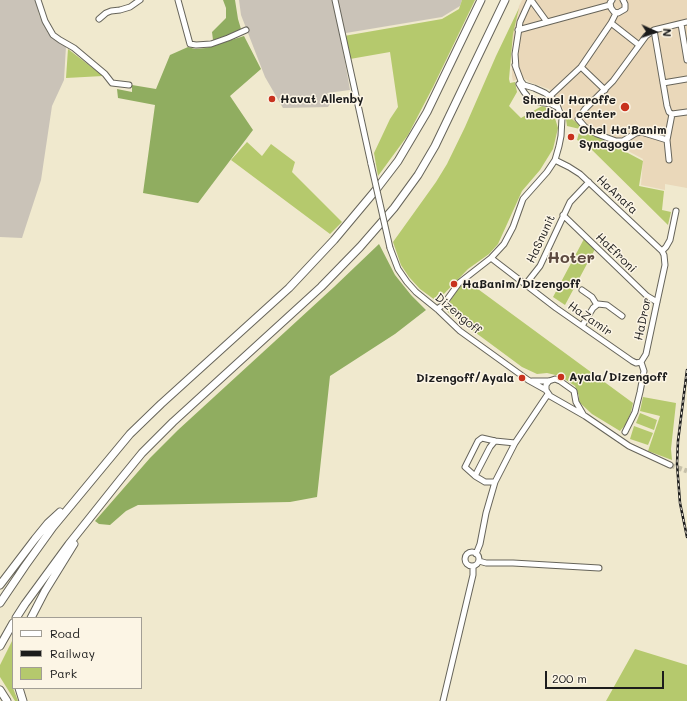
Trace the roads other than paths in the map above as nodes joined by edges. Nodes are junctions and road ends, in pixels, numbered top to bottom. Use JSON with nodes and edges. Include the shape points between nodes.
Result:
{"nodes":[{"id":1,"x":38,"y":0,"type":"edge"},
{"id":2,"x":140,"y":0,"type":"edge"},
{"id":3,"x":178,"y":0,"type":"edge"},
{"id":4,"x":335,"y":0,"type":"edge"},
{"id":5,"x":481,"y":0,"type":"edge"},
{"id":6,"x":505,"y":0,"type":"edge"},
{"id":7,"x":530,"y":0,"type":"edge"},
{"id":8,"x":623,"y":0,"type":"edge"},
{"id":9,"x":611,"y":3,"type":"edge"},
{"id":10,"x":616,"y":13,"type":"junction"},
{"id":11,"x":99,"y":19,"type":"dead end"},
{"id":12,"x":547,"y":22,"type":"junction"},
{"id":13,"x":611,"y":23,"type":"junction"},
{"id":14,"x":684,"y":23,"type":"edge"},
{"id":15,"x":246,"y":30,"type":"dead end"},
{"id":16,"x":518,"y":30,"type":"junction"},
{"id":17,"x":654,"y":30,"type":"junction"},
{"id":18,"x":639,"y":45,"type":"junction"},
{"id":19,"x":687,"y":60,"type":"edge"},
{"id":20,"x":581,"y":67,"type":"junction"},
{"id":21,"x":519,"y":79,"type":"junction"},
{"id":22,"x":687,"y":79,"type":"edge"},
{"id":23,"x":663,"y":84,"type":"junction"},
{"id":24,"x":129,"y":85,"type":"dead end"},
{"id":25,"x":605,"y":90,"type":"junction"},
{"id":26,"x":550,"y":96,"type":"junction"},
{"id":27,"x":557,"y":107,"type":"junction"},
{"id":28,"x":687,"y":112,"type":"edge"},
{"id":29,"x":672,"y":114,"type":"junction"},
{"id":30,"x":667,"y":140,"type":"junction"},
{"id":31,"x":555,"y":160,"type":"junction"},
{"id":32,"x":669,"y":160,"type":"dead end"},
{"id":33,"x":589,"y":182,"type":"junction"},
{"id":34,"x":676,"y":211,"type":"dead end"},
{"id":35,"x":563,"y":215,"type":"junction"},
{"id":36,"x":662,"y":251,"type":"junction"},
{"id":37,"x":491,"y":258,"type":"junction"},
{"id":38,"x":525,"y":285,"type":"junction"},
{"id":39,"x":582,"y":290,"type":"dead end"},
{"id":40,"x":658,"y":302,"type":"junction"},
{"id":41,"x":597,"y":305,"type":"junction"},
{"id":42,"x":437,"y":309,"type":"junction"},
{"id":43,"x":622,"y":316,"type":"dead end"},
{"id":44,"x":582,"y":326,"type":"junction"},
{"id":45,"x":641,"y":362,"type":"junction"},
{"id":46,"x":528,"y":380,"type":"junction"},
{"id":47,"x":548,"y":381,"type":"junction"},
{"id":48,"x":547,"y":392,"type":"junction"},
{"id":49,"x":575,"y":399,"type":"junction"},
{"id":50,"x":568,"y":405,"type":"junction"},
{"id":51,"x":585,"y":416,"type":"junction"},
{"id":52,"x":626,"y":432,"type":"dead end"},
{"id":53,"x":495,"y":441,"type":"junction"},
{"id":54,"x":515,"y":443,"type":"junction"},
{"id":55,"x":670,"y":465,"type":"tunnel mouth"},
{"id":56,"x":475,"y":476,"type":"junction"},
{"id":57,"x":495,"y":482,"type":"junction"},
{"id":58,"x":76,"y":499,"type":"junction"},
{"id":59,"x":99,"y":505,"type":"junction"},
{"id":60,"x":476,"y":554,"type":"junction"},
{"id":61,"x":479,"y":561,"type":"junction"},
{"id":62,"x":473,"y":566,"type":"junction"},
{"id":63,"x":599,"y":568,"type":"dead end"},
{"id":64,"x":0,"y":585,"type":"edge"},
{"id":65,"x":0,"y":603,"type":"edge"},
{"id":66,"x":17,"y":617,"type":"edge"},
{"id":67,"x":32,"y":617,"type":"edge"},
{"id":68,"x":11,"y":626,"type":"edge"},
{"id":69,"x":0,"y":646,"type":"edge"},
{"id":70,"x":19,"y":689,"type":"edge"},
{"id":71,"x":0,"y":690,"type":"edge"},
{"id":72,"x":7,"y":701,"type":"edge"},
{"id":73,"x":23,"y":701,"type":"edge"},
{"id":74,"x":443,"y":701,"type":"edge"}],
"edges":[{"from":1,"to":24,"type":"street","via":[[53,35],[74,48],[112,83]]},
{"from":2,"to":11,"type":"street","via":[[130,7],[106,13]]},
{"from":3,"to":15,"type":"street","via":[[190,44],[211,44]]},
{"from":4,"to":42,"type":"street","name":"Dizengoff","bridge":true,"via":[[390,248],[398,269],[407,282]]},
{"from":5,"to":58,"type":"highway","via":[[427,112],[398,161],[366,203],[289,288],[136,429]]},
{"from":6,"to":59,"type":"highway","via":[[435,146],[394,208],[321,287],[156,439]]},
{"from":7,"to":12,"type":"street"},
{"from":7,"to":16,"type":"street"},
{"from":8,"to":10,"type":"street","via":[[624,9]]},
{"from":9,"to":10,"type":"street","via":[[612,10]]},
{"from":9,"to":12,"type":"street"},
{"from":10,"to":13,"type":"street"},
{"from":12,"to":16,"type":"street"},
{"from":13,"to":18,"type":"street"},
{"from":13,"to":20,"type":"street"},
{"from":14,"to":17,"type":"street"},
{"from":14,"to":19,"type":"street"},
{"from":16,"to":21,"type":"street","via":[[515,54]]},
{"from":17,"to":18,"type":"street"},
{"from":17,"to":23,"type":"street"},
{"from":18,"to":25,"type":"street"},
{"from":20,"to":25,"type":"street"},
{"from":20,"to":26,"type":"street"},
{"from":21,"to":26,"type":"street","via":[[524,86]]},
{"from":21,"to":27,"type":"street","via":[[527,97]]},
{"from":22,"to":23,"type":"street"},
{"from":23,"to":29,"type":"street","via":[[667,106]]},
{"from":25,"to":30,"type":"street","via":[[578,117],[578,121],[585,127],[616,141],[623,141],[641,132]]},
{"from":26,"to":27,"type":"street"},
{"from":27,"to":31,"type":"street","via":[[562,125],[560,146]]},
{"from":28,"to":29,"type":"street"},
{"from":29,"to":30,"type":"street"},
{"from":30,"to":32,"type":"street"},
{"from":31,"to":33,"type":"street","name":"HaAnafa"},
{"from":31,"to":37,"type":"street","via":[[523,199],[504,244]]},
{"from":33,"to":35,"type":"street","name":"HaSnunit","via":[[570,202]]},
{"from":33,"to":36,"type":"street","name":"HaAnafa"},
{"from":34,"to":36,"type":"street","via":[[670,240]]},
{"from":35,"to":38,"type":"street","name":"HaSnunit","via":[[540,266]]},
{"from":35,"to":40,"type":"street","name":"HaEfroni","via":[[647,296]]},
{"from":36,"to":40,"type":"street","name":"HaDror","via":[[665,265]]},
{"from":37,"to":38,"type":"street","name":"HaZamir"},
{"from":37,"to":42,"type":"street","via":[[458,283],[443,306]]},
{"from":38,"to":44,"type":"street","name":"HaZamir"},
{"from":39,"to":41,"type":"street","via":[[592,297]]},
{"from":40,"to":45,"type":"street","name":"HaDror","via":[[646,354]]},
{"from":41,"to":43,"type":"street","via":[[607,305]]},
{"from":41,"to":44,"type":"street"},
{"from":42,"to":46,"type":"street","name":"Dizengoff","via":[[460,331]]},
{"from":44,"to":45,"type":"street","name":"HaZamir","via":[[632,361]]},
{"from":45,"to":52,"type":"street","name":"HaDror","via":[[644,371],[640,392]]},
{"from":46,"to":47,"type":"street"},
{"from":46,"to":48,"type":"street","name":"Dizengoff"},
{"from":47,"to":48,"type":"street"},
{"from":47,"to":49,"type":"street","via":[[555,379],[566,385],[574,391]]},
{"from":48,"to":50,"type":"street","name":"Dizengoff","via":[[562,404]]},
{"from":48,"to":54,"type":"street"},
{"from":49,"to":50,"type":"street"},
{"from":49,"to":51,"type":"street"},
{"from":50,"to":51,"type":"street"},
{"from":51,"to":55,"type":"street","via":[[629,446]]},
{"from":53,"to":54,"type":"street"},
{"from":53,"to":56,"type":"street"},
{"from":53,"to":56,"type":"street","via":[[482,438],[478,441],[464,467]]},
{"from":54,"to":57,"type":"street"},
{"from":56,"to":57,"type":"street","via":[[485,482]]},
{"from":57,"to":60,"type":"street"},
{"from":58,"to":64,"type":"highway","via":[[48,523]]},
{"from":58,"to":65,"type":"highway","via":[[39,546]]},
{"from":59,"to":66,"type":"highway"},
{"from":59,"to":67,"type":"highway"},
{"from":60,"to":61,"type":"street"},
{"from":60,"to":62,"type":"street","via":[[470,553],[466,557],[468,564]]},
{"from":61,"to":62,"type":"street"},
{"from":61,"to":63,"type":"street"},
{"from":62,"to":74,"type":"street"},
{"from":68,"to":69,"type":"highway"},
{"from":70,"to":73,"type":"highway"},
{"from":71,"to":72,"type":"highway"}]}
